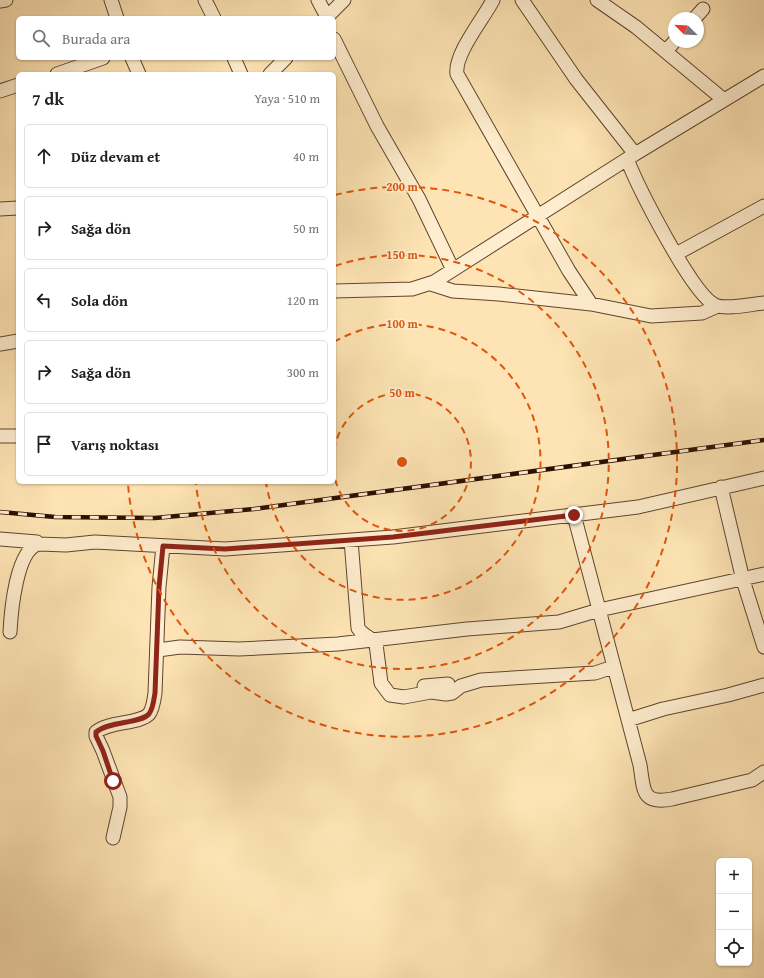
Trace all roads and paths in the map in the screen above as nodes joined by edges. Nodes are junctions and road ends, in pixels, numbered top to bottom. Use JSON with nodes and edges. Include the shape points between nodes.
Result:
{"nodes":[{"id":1,"x":6,"y":0,"type":"edge"},
{"id":2,"x":111,"y":0,"type":"edge"},
{"id":3,"x":205,"y":0,"type":"edge"},
{"id":4,"x":318,"y":0,"type":"edge"},
{"id":5,"x":344,"y":0,"type":"edge"},
{"id":6,"x":493,"y":0,"type":"edge"},
{"id":7,"x":522,"y":0,"type":"edge"},
{"id":8,"x":597,"y":0,"type":"edge"},
{"id":9,"x":0,"y":1,"type":"edge"},
{"id":10,"x":116,"y":16,"type":"edge"},
{"id":11,"x":213,"y":16,"type":"edge"},
{"id":12,"x":326,"y":16,"type":"edge"},
{"id":13,"x":328,"y":16,"type":"edge"},
{"id":14,"x":336,"y":43,"type":"edge"},
{"id":15,"x":668,"y":46,"type":"edge"},
{"id":16,"x":671,"y":48,"type":"edge"},
{"id":17,"x":97,"y":60,"type":"edge"},
{"id":18,"x":133,"y":60,"type":"edge"},
{"id":19,"x":235,"y":60,"type":"edge"},
{"id":20,"x":284,"y":60,"type":"edge"},
{"id":21,"x":62,"y":72,"type":"edge"},
{"id":22,"x":138,"y":72,"type":"edge"},
{"id":23,"x":240,"y":72,"type":"edge"},
{"id":24,"x":272,"y":72,"type":"edge"},
{"id":25,"x":762,"y":82,"type":"edge"},
{"id":26,"x":16,"y":87,"type":"edge"},
{"id":27,"x":0,"y":91,"type":"edge"},
{"id":28,"x":724,"y":100,"type":"junction"},
{"id":29,"x":631,"y":157,"type":"junction"},
{"id":30,"x":764,"y":206,"type":"edge"},
{"id":31,"x":0,"y":208,"type":"edge"},
{"id":32,"x":16,"y":208,"type":"edge"},
{"id":33,"x":539,"y":216,"type":"junction"},
{"id":34,"x":676,"y":254,"type":"junction"},
{"id":35,"x":453,"y":270,"type":"junction"},
{"id":36,"x":431,"y":284,"type":"junction"},
{"id":37,"x":336,"y":288,"type":"edge"},
{"id":38,"x":764,"y":303,"type":"edge"},
{"id":39,"x":591,"y":304,"type":"junction"},
{"id":40,"x":718,"y":306,"type":"junction"},
{"id":41,"x":16,"y":341,"type":"edge"},
{"id":42,"x":0,"y":344,"type":"edge"},
{"id":43,"x":0,"y":436,"type":"edge"},
{"id":44,"x":16,"y":436,"type":"edge"},
{"id":45,"x":764,"y":478,"type":"edge"},
{"id":46,"x":721,"y":487,"type":"junction"},
{"id":47,"x":574,"y":515,"type":"junction"},
{"id":48,"x":0,"y":539,"type":"edge"},
{"id":49,"x":351,"y":540,"type":"junction"},
{"id":50,"x":39,"y":544,"type":"junction"},
{"id":51,"x":163,"y":546,"type":"junction"},
{"id":52,"x":764,"y":574,"type":"edge"},
{"id":53,"x":743,"y":580,"type":"junction"},
{"id":54,"x":599,"y":610,"type":"junction"},
{"id":55,"x":10,"y":632,"type":"dead end"},
{"id":56,"x":372,"y":639,"type":"junction"},
{"id":57,"x":764,"y":647,"type":"edge"},
{"id":58,"x":158,"y":650,"type":"junction"},
{"id":59,"x":613,"y":667,"type":"junction"},
{"id":60,"x":448,"y":684,"type":"dead end"},
{"id":61,"x":764,"y":685,"type":"edge"},
{"id":62,"x":385,"y":690,"type":"junction"},
{"id":63,"x":628,"y":720,"type":"junction"},
{"id":64,"x":764,"y":772,"type":"edge"},
{"id":65,"x":113,"y":838,"type":"dead end"}],
"edges":[{"from":1,"to":9,"type":"street"},
{"from":2,"to":10,"type":"street"},
{"from":3,"to":11,"type":"street"},
{"from":4,"to":12,"type":"street"},
{"from":5,"to":13,"type":"street"},
{"from":6,"to":33,"type":"street","via":[[459,60],[458,74]]},
{"from":7,"to":29,"type":"street"},
{"from":8,"to":15,"type":"street"},
{"from":14,"to":35,"type":"street","via":[[376,126],[419,199]]},
{"from":16,"to":28,"type":"street"},
{"from":17,"to":21,"type":"street"},
{"from":18,"to":22,"type":"street"},
{"from":19,"to":23,"type":"street"},
{"from":20,"to":24,"type":"street"},
{"from":25,"to":28,"type":"street"},
{"from":26,"to":27,"type":"street"},
{"from":28,"to":29,"type":"street"},
{"from":29,"to":33,"type":"street"},
{"from":29,"to":34,"type":"street","via":[[636,182]]},
{"from":30,"to":34,"type":"street"},
{"from":31,"to":32,"type":"street"},
{"from":33,"to":35,"type":"street"},
{"from":33,"to":39,"type":"street","via":[[569,271]]},
{"from":34,"to":40,"type":"street","via":[[704,297]]},
{"from":35,"to":36,"type":"street"},
{"from":36,"to":37,"type":"street","via":[[412,289]]},
{"from":36,"to":39,"type":"street","via":[[453,291]]},
{"from":38,"to":40,"type":"street"},
{"from":39,"to":40,"type":"street","via":[[651,316],[702,313]]},
{"from":41,"to":42,"type":"street"},
{"from":43,"to":44,"type":"street"},
{"from":45,"to":46,"type":"street"},
{"from":46,"to":47,"type":"street","via":[[638,507]]},
{"from":46,"to":53,"type":"street"},
{"from":47,"to":49,"type":"street","via":[[452,531]]},
{"from":47,"to":54,"type":"street"},
{"from":48,"to":50,"type":"street"},
{"from":49,"to":51,"type":"street","via":[[225,549]]},
{"from":49,"to":56,"type":"street","via":[[358,628]]},
{"from":50,"to":51,"type":"street","via":[[95,542]]},
{"from":50,"to":55,"type":"street","via":[[30,550],[23,561],[16,585]]},
{"from":51,"to":58,"type":"street","via":[[159,587]]},
{"from":52,"to":53,"type":"street"},
{"from":53,"to":54,"type":"street"},
{"from":53,"to":57,"type":"street"},
{"from":54,"to":56,"type":"street","via":[[559,622]]},
{"from":54,"to":59,"type":"street"},
{"from":56,"to":58,"type":"street","via":[[338,644],[239,649],[180,647]]},
{"from":56,"to":62,"type":"street","via":[[377,650],[380,683]]},
{"from":58,"to":65,"type":"street","via":[[155,693],[149,715],[96,732],[120,797]]},
{"from":59,"to":62,"type":"street","via":[[578,674],[481,680],[461,686],[452,694],[431,692],[395,697]]},
{"from":59,"to":63,"type":"street"},
{"from":60,"to":62,"type":"street"},
{"from":61,"to":63,"type":"street","via":[[662,709]]},
{"from":63,"to":64,"type":"street","via":[[644,790],[658,802],[745,782]]}]}
